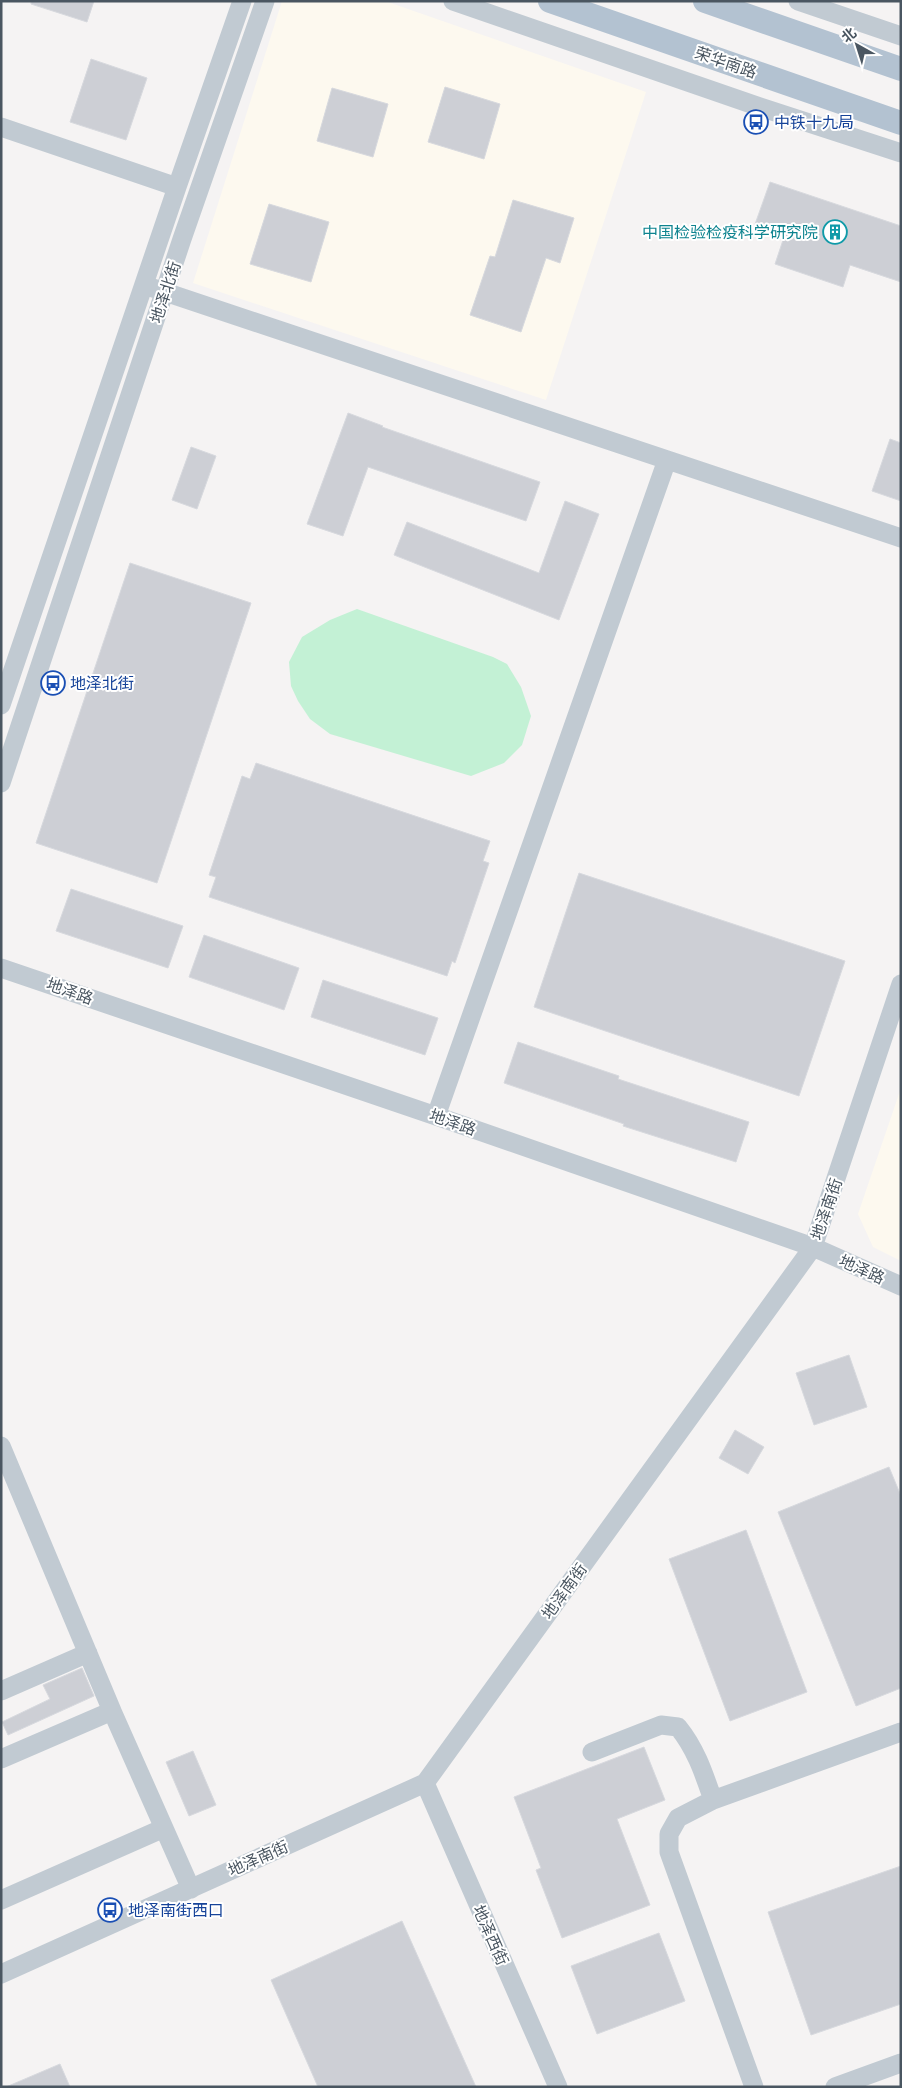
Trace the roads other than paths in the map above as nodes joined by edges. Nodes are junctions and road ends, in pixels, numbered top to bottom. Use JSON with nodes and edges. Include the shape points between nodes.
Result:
{"nodes":[{"id":1,"x":242,"y":1,"type":"edge"},
{"id":2,"x":265,"y":1,"type":"edge"},
{"id":3,"x":453,"y":1,"type":"edge"},
{"id":4,"x":550,"y":1,"type":"edge"},
{"id":5,"x":705,"y":1,"type":"edge"},
{"id":6,"x":798,"y":1,"type":"edge"},
{"id":7,"x":901,"y":36,"type":"edge"},
{"id":8,"x":901,"y":69,"type":"edge"},
{"id":9,"x":901,"y":123,"type":"edge"},
{"id":10,"x":1,"y":127,"type":"edge"},
{"id":11,"x":901,"y":153,"type":"edge"},
{"id":12,"x":177,"y":187,"type":"junction"},
{"id":13,"x":144,"y":285,"type":"junction"},
{"id":14,"x":164,"y":292,"type":"junction"},
{"id":15,"x":667,"y":460,"type":"junction"},
{"id":16,"x":901,"y":538,"type":"edge"},
{"id":17,"x":1,"y":705,"type":"edge"},
{"id":18,"x":1,"y":783,"type":"edge"},
{"id":19,"x":1,"y":968,"type":"edge"},
{"id":20,"x":901,"y":984,"type":"edge"},
{"id":21,"x":436,"y":1116,"type":"junction"},
{"id":22,"x":813,"y":1247,"type":"junction"},
{"id":23,"x":901,"y":1286,"type":"edge"},
{"id":24,"x":1,"y":1446,"type":"edge"},
{"id":25,"x":88,"y":1654,"type":"junction"},
{"id":26,"x":1,"y":1690,"type":"edge"},
{"id":27,"x":112,"y":1711,"type":"junction"},
{"id":28,"x":901,"y":1732,"type":"edge"},
{"id":29,"x":592,"y":1752,"type":"dead end"},
{"id":30,"x":1,"y":1759,"type":"edge"},
{"id":31,"x":425,"y":1783,"type":"junction"},
{"id":32,"x":713,"y":1800,"type":"junction"},
{"id":33,"x":164,"y":1828,"type":"junction"},
{"id":34,"x":191,"y":1889,"type":"junction"},
{"id":35,"x":1,"y":1900,"type":"edge"},
{"id":36,"x":1,"y":1974,"type":"edge"},
{"id":37,"x":901,"y":2063,"type":"edge"},
{"id":38,"x":558,"y":2087,"type":"edge"},
{"id":39,"x":754,"y":2087,"type":"edge"},
{"id":40,"x":835,"y":2087,"type":"edge"}],
"edges":[{"from":1,"to":12,"type":"street","name":"地泽北街"},
{"from":2,"to":14,"type":"street","name":"地泽北街"},
{"from":3,"to":11,"type":"street","via":[[760,108]]},
{"from":4,"to":9,"type":"main road","name":"荣华南路"},
{"from":5,"to":8,"type":"main road"},
{"from":6,"to":7,"type":"street"},
{"from":10,"to":12,"type":"street"},
{"from":12,"to":13,"type":"street","name":"地泽北街"},
{"from":13,"to":14,"type":"street"},
{"from":13,"to":17,"type":"street","name":"地泽北街"},
{"from":14,"to":15,"type":"street"},
{"from":14,"to":18,"type":"street","name":"地泽北街"},
{"from":15,"to":16,"type":"street"},
{"from":15,"to":21,"type":"street"},
{"from":19,"to":21,"type":"street","name":"地泽路"},
{"from":20,"to":22,"type":"street","name":"地泽南街"},
{"from":21,"to":22,"type":"street","name":"地泽路"},
{"from":22,"to":23,"type":"street","name":"地泽路"},
{"from":22,"to":31,"type":"street","name":"地泽南街"},
{"from":24,"to":25,"type":"street"},
{"from":25,"to":26,"type":"street"},
{"from":25,"to":27,"type":"street"},
{"from":27,"to":30,"type":"street"},
{"from":27,"to":33,"type":"street"},
{"from":28,"to":32,"type":"street"},
{"from":29,"to":32,"type":"street","via":[[661,1725],[678,1727],[698,1757]]},
{"from":31,"to":34,"type":"street","name":"地泽南街"},
{"from":31,"to":38,"type":"street","name":"地泽西街"},
{"from":32,"to":39,"type":"street","via":[[678,1818],[669,1834],[669,1852]]},
{"from":33,"to":34,"type":"street"},
{"from":33,"to":35,"type":"street"},
{"from":34,"to":36,"type":"street","name":"地泽南街"},
{"from":37,"to":40,"type":"street"}]}
